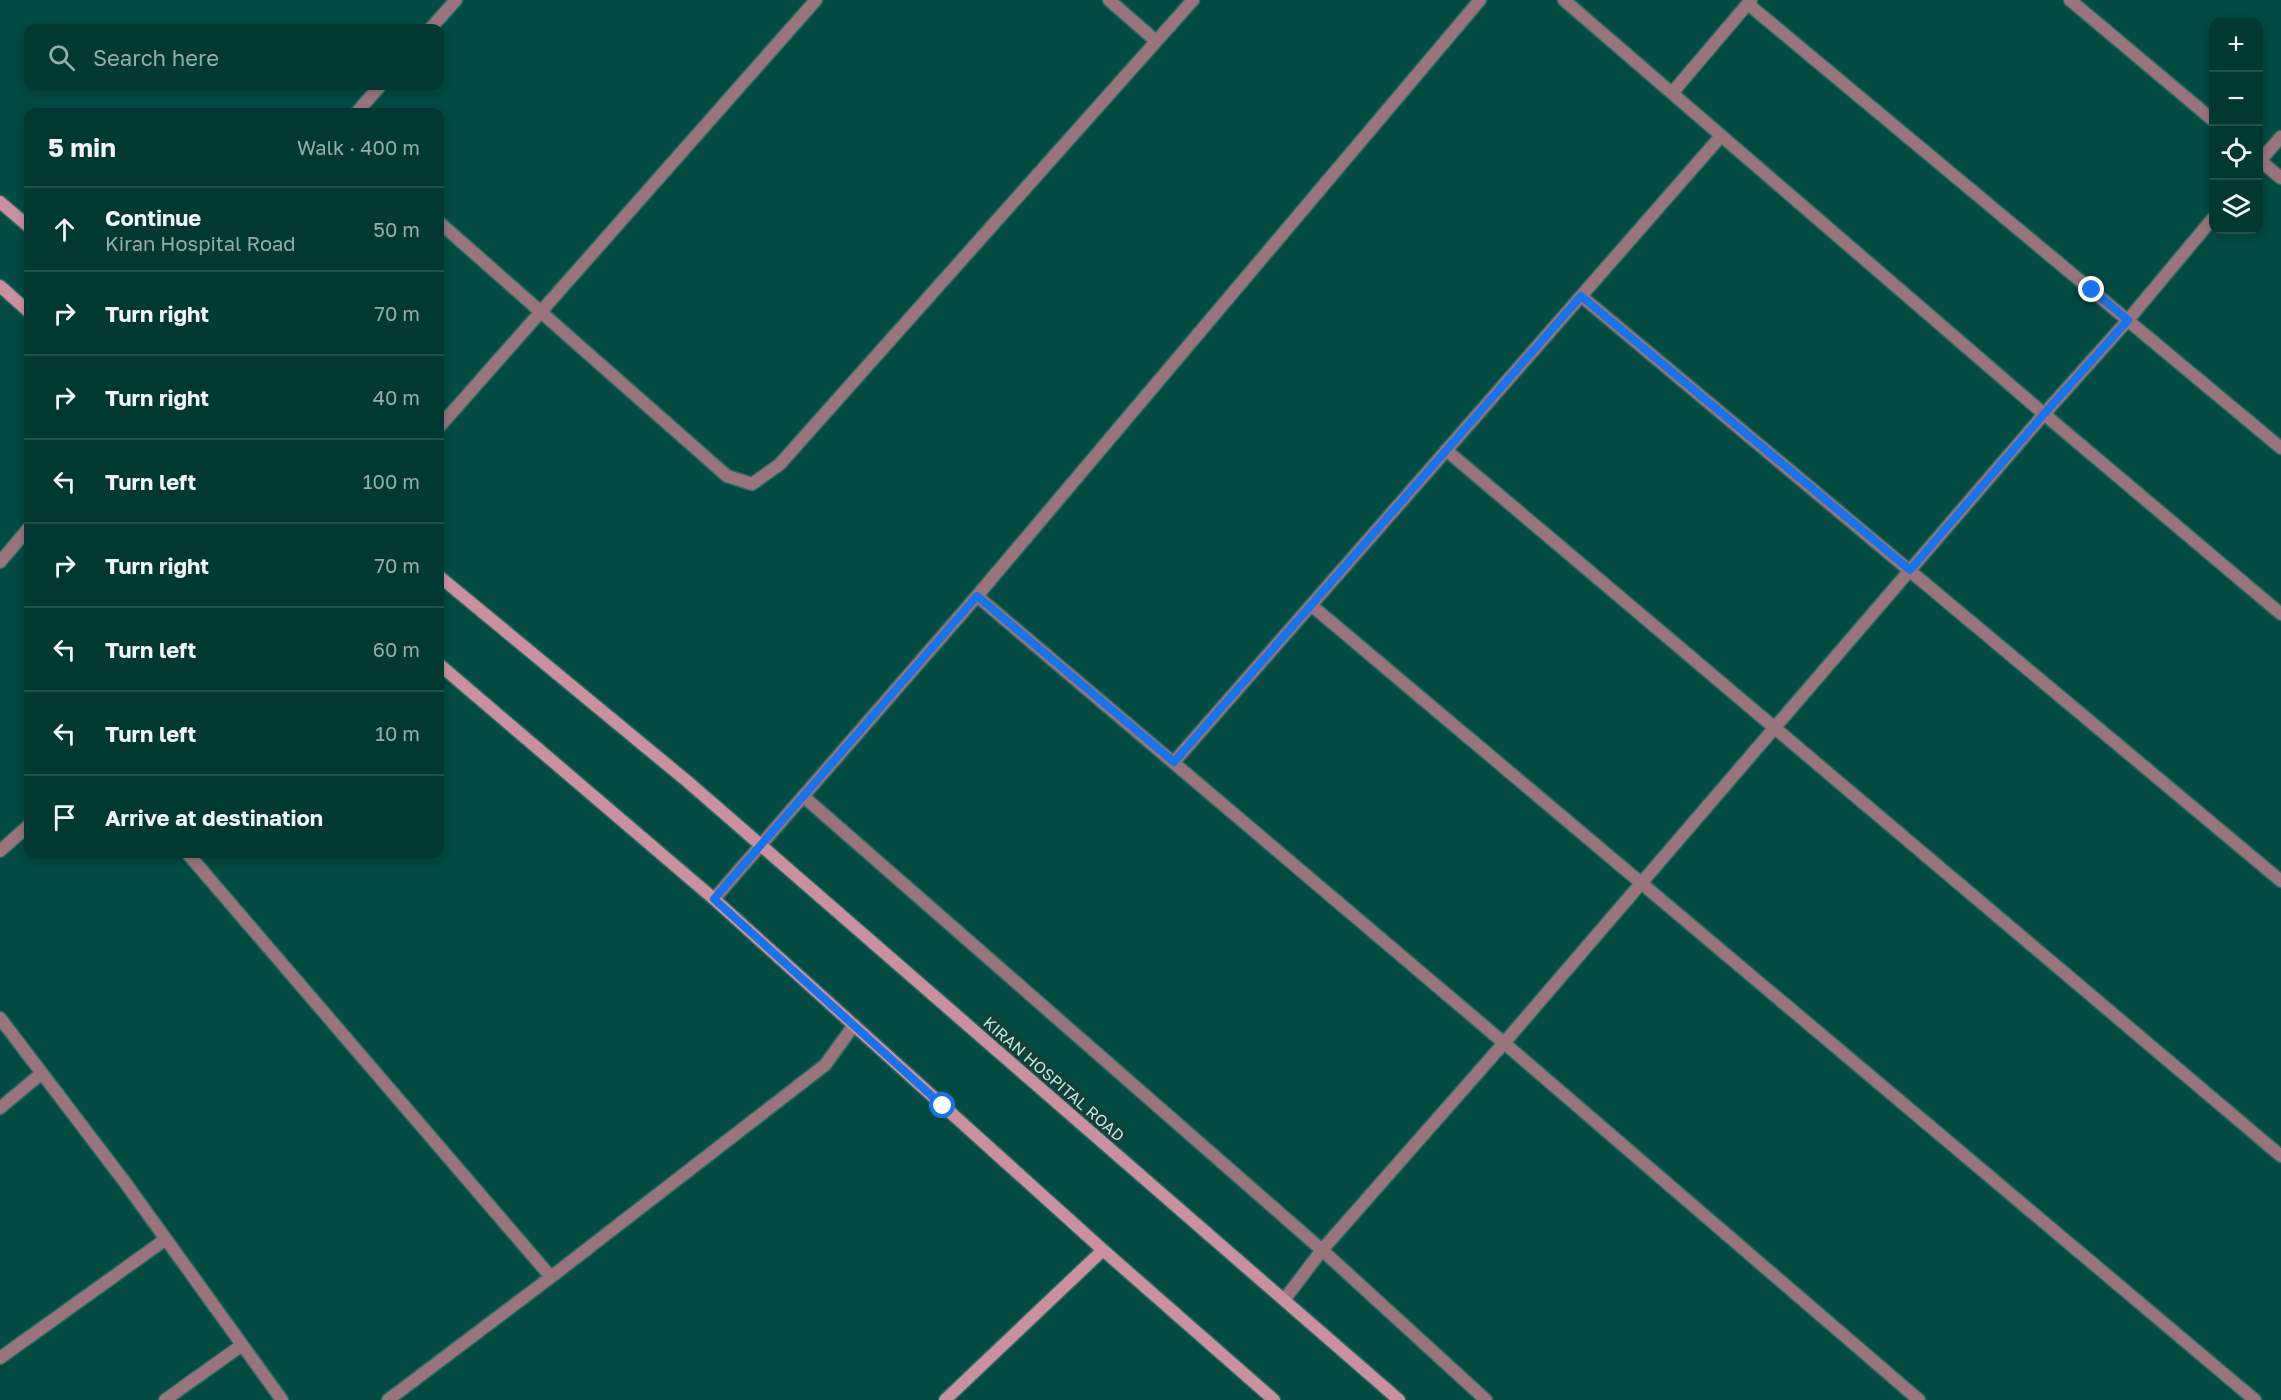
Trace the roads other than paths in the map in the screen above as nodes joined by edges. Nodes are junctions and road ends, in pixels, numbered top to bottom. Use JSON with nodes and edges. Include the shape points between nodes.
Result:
{"nodes":[{"id":1,"x":456,"y":0,"type":"edge"},
{"id":2,"x":816,"y":0,"type":"edge"},
{"id":3,"x":1109,"y":0,"type":"edge"},
{"id":4,"x":1193,"y":0,"type":"edge"},
{"id":5,"x":1480,"y":0,"type":"edge"},
{"id":6,"x":1564,"y":0,"type":"edge"},
{"id":7,"x":2070,"y":0,"type":"edge"},
{"id":8,"x":1749,"y":2,"type":"edge"},
{"id":9,"x":435,"y":24,"type":"edge"},
{"id":10,"x":1156,"y":41,"type":"junction"},
{"id":11,"x":376,"y":90,"type":"edge"},
{"id":12,"x":1672,"y":93,"type":"junction"},
{"id":13,"x":361,"y":108,"type":"edge"},
{"id":14,"x":2209,"y":117,"type":"edge"},
{"id":15,"x":1721,"y":136,"type":"junction"},
{"id":16,"x":2281,"y":137,"type":"edge"},
{"id":17,"x":2263,"y":157,"type":"edge"},
{"id":18,"x":2263,"y":164,"type":"edge"},
{"id":19,"x":2281,"y":178,"type":"edge"},
{"id":20,"x":0,"y":202,"type":"edge"},
{"id":21,"x":24,"y":223,"type":"edge"},
{"id":22,"x":2209,"y":224,"type":"edge"},
{"id":23,"x":444,"y":227,"type":"edge"},
{"id":24,"x":0,"y":286,"type":"edge"},
{"id":25,"x":1581,"y":296,"type":"junction"},
{"id":26,"x":24,"y":307,"type":"edge"},
{"id":27,"x":541,"y":312,"type":"junction"},
{"id":28,"x":2128,"y":320,"type":"junction"},
{"id":29,"x":2044,"y":414,"type":"junction"},
{"id":30,"x":444,"y":421,"type":"edge"},
{"id":31,"x":2281,"y":448,"type":"edge"},
{"id":32,"x":1446,"y":450,"type":"junction"},
{"id":33,"x":24,"y":534,"type":"edge"},
{"id":34,"x":0,"y":562,"type":"edge"},
{"id":35,"x":1910,"y":570,"type":"junction"},
{"id":36,"x":444,"y":580,"type":"edge"},
{"id":37,"x":977,"y":596,"type":"junction"},
{"id":38,"x":1311,"y":605,"type":"junction"},
{"id":39,"x":2281,"y":614,"type":"edge"},
{"id":40,"x":444,"y":668,"type":"edge"},
{"id":41,"x":1775,"y":728,"type":"junction"},
{"id":42,"x":1174,"y":762,"type":"junction"},
{"id":43,"x":803,"y":796,"type":"junction"},
{"id":44,"x":24,"y":830,"type":"edge"},
{"id":45,"x":760,"y":845,"type":"junction"},
{"id":46,"x":0,"y":851,"type":"edge"},
{"id":47,"x":191,"y":858,"type":"edge"},
{"id":48,"x":2281,"y":881,"type":"edge"},
{"id":49,"x":1640,"y":885,"type":"junction"},
{"id":50,"x":714,"y":899,"type":"junction"},
{"id":51,"x":0,"y":1018,"type":"edge"},
{"id":52,"x":854,"y":1025,"type":"junction"},
{"id":53,"x":1504,"y":1043,"type":"junction"},
{"id":54,"x":42,"y":1073,"type":"junction"},
{"id":55,"x":0,"y":1108,"type":"edge"},
{"id":56,"x":2281,"y":1156,"type":"edge"},
{"id":57,"x":166,"y":1239,"type":"junction"},
{"id":58,"x":1103,"y":1250,"type":"junction"},
{"id":59,"x":1322,"y":1250,"type":"junction"},
{"id":60,"x":552,"y":1277,"type":"junction"},
{"id":61,"x":1284,"y":1300,"type":"junction"},
{"id":62,"x":242,"y":1345,"type":"junction"},
{"id":63,"x":0,"y":1358,"type":"edge"},
{"id":64,"x":165,"y":1400,"type":"edge"},
{"id":65,"x":282,"y":1400,"type":"edge"},
{"id":66,"x":388,"y":1400,"type":"edge"},
{"id":67,"x":945,"y":1400,"type":"edge"},
{"id":68,"x":1274,"y":1400,"type":"edge"},
{"id":69,"x":1399,"y":1400,"type":"edge"},
{"id":70,"x":1486,"y":1400,"type":"edge"},
{"id":71,"x":1919,"y":1400,"type":"edge"},
{"id":72,"x":2255,"y":1400,"type":"edge"}],
"edges":[{"from":1,"to":9,"type":"street"},
{"from":2,"to":27,"type":"street"},
{"from":3,"to":10,"type":"street"},
{"from":4,"to":10,"type":"street"},
{"from":5,"to":37,"type":"street"},
{"from":6,"to":12,"type":"street"},
{"from":7,"to":14,"type":"street"},
{"from":8,"to":12,"type":"street"},
{"from":8,"to":28,"type":"street"},
{"from":10,"to":27,"type":"street","via":[[780,464],[752,484],[727,476]]},
{"from":11,"to":13,"type":"street"},
{"from":12,"to":15,"type":"street"},
{"from":15,"to":25,"type":"street"},
{"from":15,"to":29,"type":"street"},
{"from":16,"to":17,"type":"street"},
{"from":18,"to":19,"type":"street"},
{"from":20,"to":21,"type":"main road"},
{"from":22,"to":28,"type":"street"},
{"from":23,"to":27,"type":"street"},
{"from":24,"to":26,"type":"main road"},
{"from":25,"to":32,"type":"street"},
{"from":25,"to":35,"type":"street"},
{"from":27,"to":30,"type":"street"},
{"from":28,"to":29,"type":"street"},
{"from":28,"to":31,"type":"street"},
{"from":29,"to":35,"type":"street"},
{"from":29,"to":39,"type":"street"},
{"from":32,"to":38,"type":"street"},
{"from":32,"to":41,"type":"street"},
{"from":33,"to":34,"type":"street"},
{"from":35,"to":41,"type":"street"},
{"from":35,"to":48,"type":"street"},
{"from":36,"to":45,"type":"main road","name":"KIRAN HOSPITAL ROAD"},
{"from":37,"to":42,"type":"street"},
{"from":37,"to":43,"type":"street"},
{"from":38,"to":42,"type":"street"},
{"from":38,"to":49,"type":"street"},
{"from":40,"to":50,"type":"main road"},
{"from":41,"to":49,"type":"street"},
{"from":41,"to":56,"type":"street"},
{"from":42,"to":53,"type":"street"},
{"from":43,"to":45,"type":"street"},
{"from":43,"to":59,"type":"street"},
{"from":44,"to":46,"type":"street"},
{"from":45,"to":50,"type":"street"},
{"from":45,"to":61,"type":"main road","name":"KIRAN HOSPITAL ROAD"},
{"from":47,"to":60,"type":"street"},
{"from":49,"to":53,"type":"street"},
{"from":49,"to":72,"type":"street"},
{"from":50,"to":52,"type":"main road"},
{"from":51,"to":54,"type":"street"},
{"from":52,"to":58,"type":"main road"},
{"from":52,"to":60,"type":"street","via":[[825,1065]]},
{"from":53,"to":59,"type":"street"},
{"from":53,"to":71,"type":"street"},
{"from":54,"to":55,"type":"street"},
{"from":54,"to":57,"type":"street"},
{"from":57,"to":62,"type":"street"},
{"from":57,"to":63,"type":"street"},
{"from":58,"to":67,"type":"main road"},
{"from":58,"to":68,"type":"main road"},
{"from":59,"to":61,"type":"street"},
{"from":59,"to":70,"type":"street"},
{"from":60,"to":66,"type":"street"},
{"from":61,"to":69,"type":"main road","name":"KIRAN HOSPITAL ROAD"},
{"from":62,"to":64,"type":"street"},
{"from":62,"to":65,"type":"street"}]}
